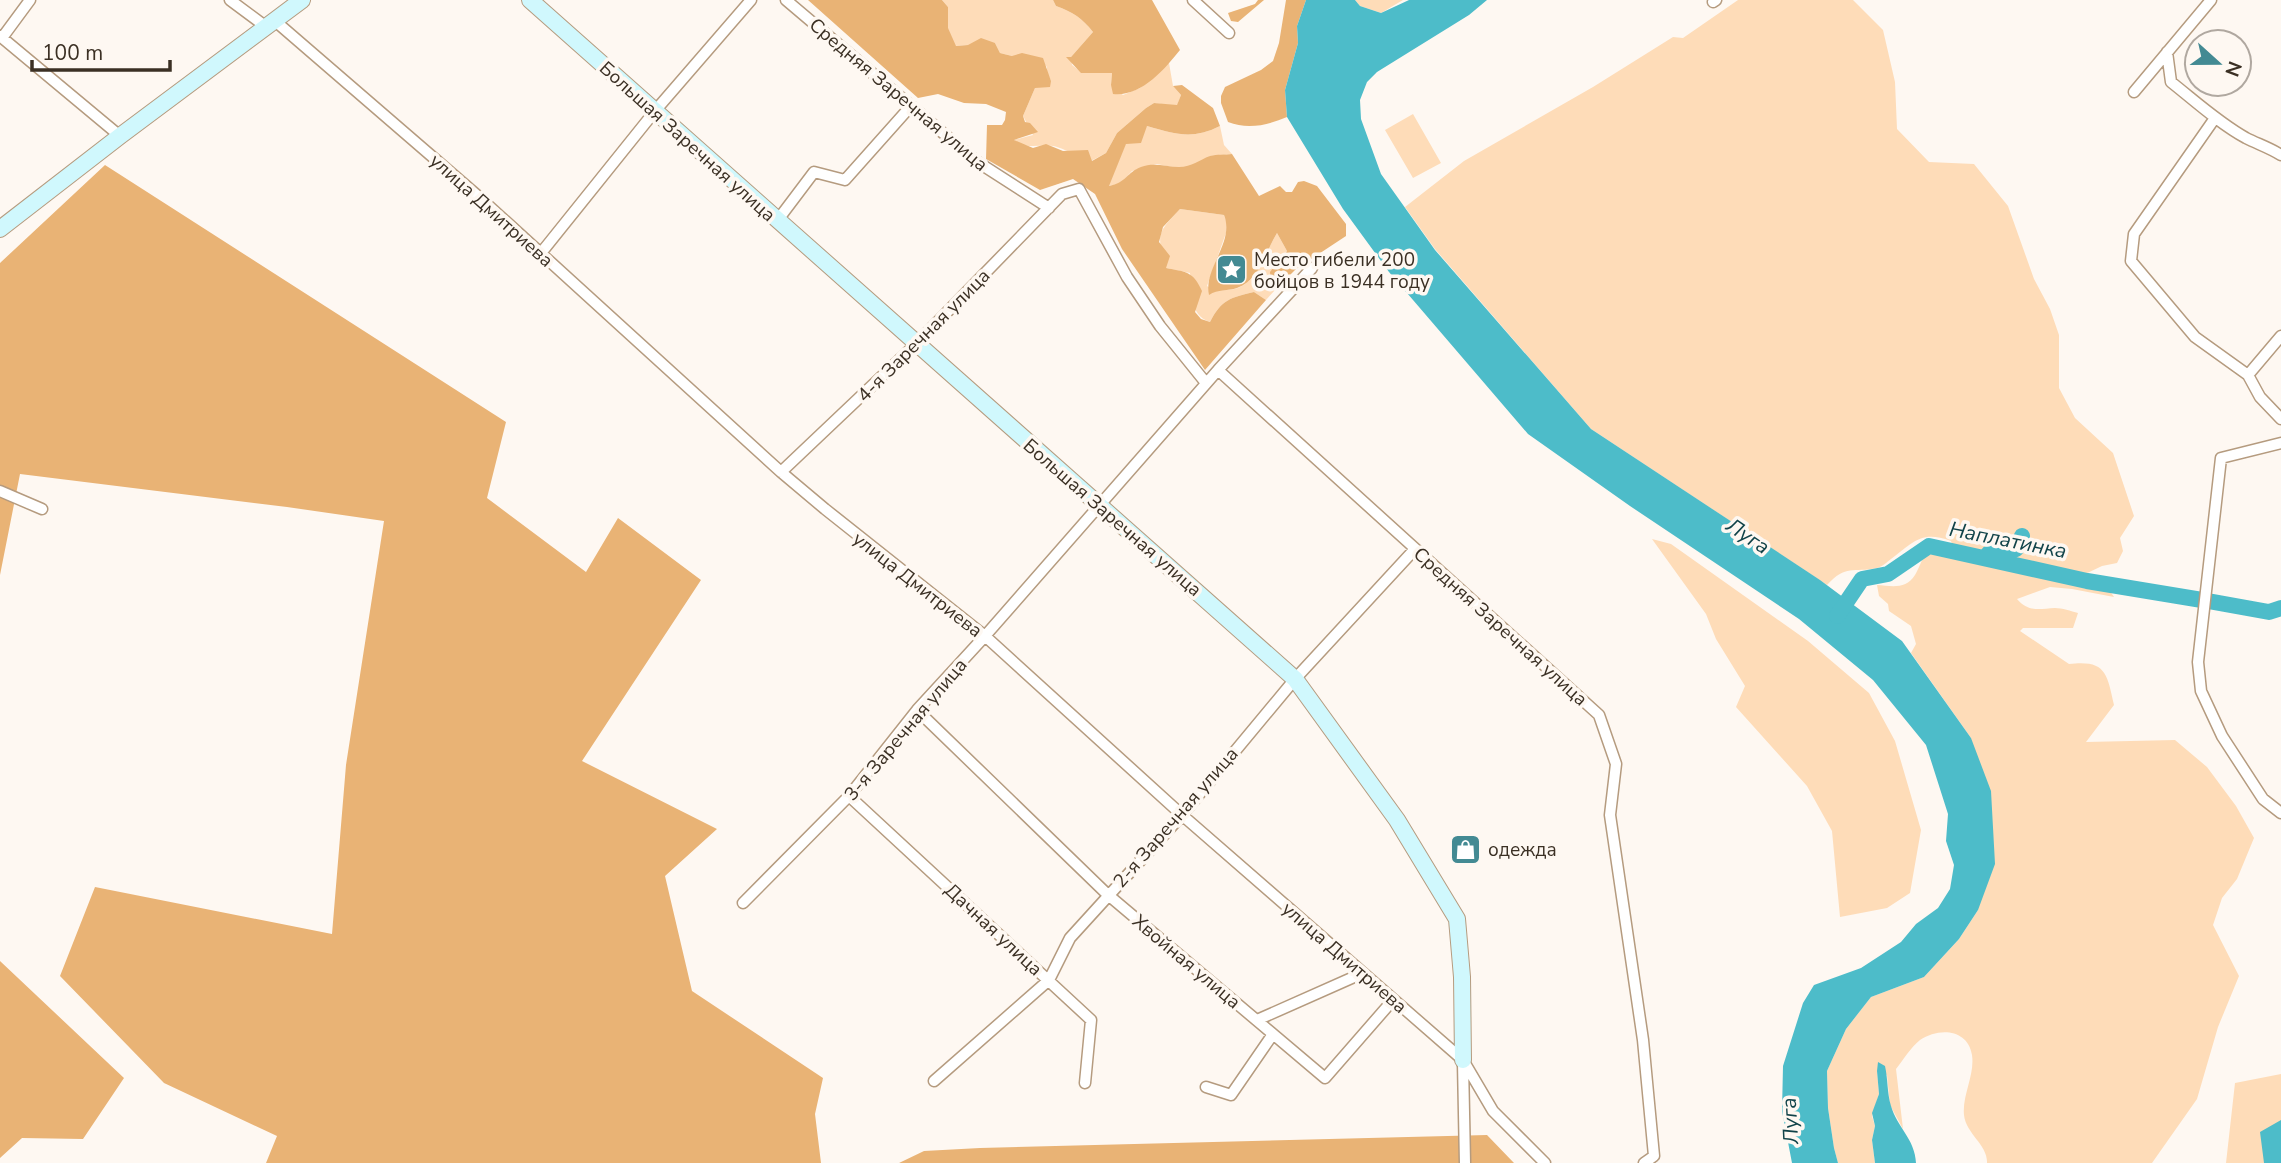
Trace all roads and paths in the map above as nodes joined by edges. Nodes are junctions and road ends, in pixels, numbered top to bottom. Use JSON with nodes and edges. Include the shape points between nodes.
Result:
{"nodes":[{"id":1,"x":30,"y":0,"type":"edge"},
{"id":2,"x":230,"y":0,"type":"edge"},
{"id":3,"x":302,"y":0,"type":"edge"},
{"id":4,"x":530,"y":0,"type":"edge"},
{"id":5,"x":751,"y":0,"type":"edge"},
{"id":6,"x":786,"y":0,"type":"edge"},
{"id":7,"x":1193,"y":0,"type":"edge"},
{"id":8,"x":2211,"y":0,"type":"edge"},
{"id":9,"x":270,"y":23,"type":"junction"},
{"id":10,"x":1229,"y":33,"type":"dead end"},
{"id":11,"x":1,"y":37,"type":"edge"},
{"id":12,"x":2167,"y":52,"type":"junction"},
{"id":13,"x":2134,"y":92,"type":"dead end"},
{"id":14,"x":910,"y":107,"type":"junction"},
{"id":15,"x":655,"y":111,"type":"junction"},
{"id":16,"x":2216,"y":118,"type":"junction"},
{"id":17,"x":120,"y":136,"type":"junction"},
{"id":18,"x":2281,"y":155,"type":"edge"},
{"id":19,"x":1049,"y":208,"type":"junction"},
{"id":20,"x":777,"y":221,"type":"junction"},
{"id":21,"x":0,"y":229,"type":"edge"},
{"id":22,"x":541,"y":253,"type":"junction"},
{"id":23,"x":1312,"y":268,"type":"dead end"},
{"id":24,"x":2281,"y":336,"type":"edge"},
{"id":25,"x":916,"y":344,"type":"junction"},
{"id":26,"x":1218,"y":370,"type":"junction"},
{"id":27,"x":2248,"y":375,"type":"junction"},
{"id":28,"x":1206,"y":383,"type":"junction"},
{"id":29,"x":2281,"y":419,"type":"edge"},
{"id":30,"x":2281,"y":443,"type":"edge"},
{"id":31,"x":781,"y":472,"type":"junction"},
{"id":32,"x":0,"y":491,"type":"edge"},
{"id":33,"x":1099,"y":503,"type":"junction"},
{"id":34,"x":42,"y":509,"type":"dead end"},
{"id":35,"x":1415,"y":549,"type":"junction"},
{"id":36,"x":985,"y":636,"type":"junction"},
{"id":37,"x":1295,"y":678,"type":"junction"},
{"id":38,"x":917,"y":710,"type":"junction"},
{"id":39,"x":849,"y":796,"type":"junction"},
{"id":40,"x":2281,"y":813,"type":"edge"},
{"id":41,"x":1182,"y":815,"type":"junction"},
{"id":42,"x":1107,"y":894,"type":"junction"},
{"id":43,"x":743,"y":903,"type":"dead end"},
{"id":44,"x":1363,"y":973,"type":"junction"},
{"id":45,"x":1049,"y":980,"type":"junction"},
{"id":46,"x":1393,"y":1000,"type":"junction"},
{"id":47,"x":1257,"y":1020,"type":"junction"},
{"id":48,"x":1273,"y":1034,"type":"junction"},
{"id":49,"x":1462,"y":1060,"type":"junction"},
{"id":50,"x":934,"y":1081,"type":"dead end"},
{"id":51,"x":1085,"y":1083,"type":"dead end"},
{"id":52,"x":1206,"y":1087,"type":"dead end"},
{"id":53,"x":1465,"y":1163,"type":"edge"},
{"id":54,"x":1545,"y":1163,"type":"edge"},
{"id":55,"x":1644,"y":1163,"type":"edge"}],
"edges":[{"from":1,"to":11,"type":"street"},
{"from":2,"to":9,"type":"street","name":"улица Дмитриева"},
{"from":3,"to":9,"type":"street"},
{"from":4,"to":15,"type":"street","name":"Большая Заречная улица"},
{"from":5,"to":15,"type":"street"},
{"from":6,"to":14,"type":"street","name":"Средняя Заречная улица"},
{"from":7,"to":10,"type":"street"},
{"from":8,"to":12,"type":"street"},
{"from":9,"to":17,"type":"street"},
{"from":9,"to":22,"type":"street","name":"улица Дмитриева"},
{"from":11,"to":17,"type":"street"},
{"from":12,"to":13,"type":"street"},
{"from":12,"to":16,"type":"street","via":[[2171,82]]},
{"from":14,"to":19,"type":"street","name":"Средняя Заречная улица","via":[[976,161]]},
{"from":14,"to":20,"type":"street","via":[[845,180],[814,172]]},
{"from":15,"to":20,"type":"street","name":"Большая Заречная улица"},
{"from":15,"to":22,"type":"street"},
{"from":16,"to":18,"type":"street"},
{"from":16,"to":27,"type":"street","via":[[2134,234],[2131,261],[2195,337]]},
{"from":17,"to":21,"type":"street"},
{"from":19,"to":25,"type":"street","name":"4-я Заречная улица"},
{"from":19,"to":28,"type":"street","name":"4-я Заречная улица","via":[[1062,194],[1079,189],[1126,277]]},
{"from":20,"to":25,"type":"street","name":"Большая Заречная улица"},
{"from":22,"to":31,"type":"street","name":"улица Дмитриева"},
{"from":23,"to":26,"type":"street","name":"3-я Заречная улица"},
{"from":24,"to":27,"type":"street"},
{"from":25,"to":31,"type":"street","name":"4-я Заречная улица"},
{"from":25,"to":33,"type":"street","name":"Большая Заречная улица"},
{"from":26,"to":28,"type":"street","name":"3-я Заречная улица"},
{"from":26,"to":35,"type":"street","name":"Средняя Заречная улица"},
{"from":27,"to":29,"type":"street","via":[[2260,397]]},
{"from":28,"to":33,"type":"street","name":"3-я Заречная улица"},
{"from":30,"to":40,"type":"street","via":[[2221,458],[2198,662],[2202,691],[2222,736],[2263,799]]},
{"from":31,"to":36,"type":"street","name":"улица Дмитриева"},
{"from":32,"to":34,"type":"street"},
{"from":33,"to":36,"type":"street","name":"3-я Заречная улица"},
{"from":33,"to":37,"type":"street","name":"Большая Заречная улица"},
{"from":35,"to":37,"type":"street","name":"2-я Заречная улица"},
{"from":35,"to":55,"type":"street","name":"Средняя Заречная улица","via":[[1600,715],[1616,764],[1610,815],[1643,1040],[1654,1156]]},
{"from":36,"to":38,"type":"street","name":"3-я Заречная улица"},
{"from":36,"to":41,"type":"street","name":"улица Дмитриева"},
{"from":37,"to":41,"type":"street","name":"2-я Заречная улица"},
{"from":37,"to":49,"type":"street","name":"Большая Заречная улица","via":[[1397,820],[1457,919]]},
{"from":38,"to":39,"type":"street","name":"3-я Заречная улица"},
{"from":38,"to":42,"type":"street","name":"Хвойная улица"},
{"from":39,"to":43,"type":"street","name":"3-я Заречная улица"},
{"from":39,"to":45,"type":"street","name":"Дачная улица"},
{"from":41,"to":42,"type":"street","name":"2-я Заречная улица"},
{"from":41,"to":44,"type":"street","name":"улица Дмитриева"},
{"from":42,"to":45,"type":"street","name":"2-я Заречная улица","via":[[1070,938]]},
{"from":42,"to":47,"type":"street","name":"Хвойная улица"},
{"from":44,"to":46,"type":"street","name":"улица Дмитриева"},
{"from":44,"to":47,"type":"street"},
{"from":45,"to":50,"type":"street","name":"2-я Заречная улица"},
{"from":45,"to":51,"type":"street","name":"Дачная улица","via":[[1091,1020]]},
{"from":46,"to":48,"type":"street","name":"Хвойная улица","via":[[1325,1078]]},
{"from":46,"to":49,"type":"street","name":"улица Дмитриева"},
{"from":47,"to":48,"type":"street","name":"Хвойная улица"},
{"from":48,"to":52,"type":"street","via":[[1231,1095]]},
{"from":49,"to":53,"type":"street","name":"Большая Заречная улица"},
{"from":49,"to":54,"type":"street","name":"улица Дмитриева","via":[[1493,1111]]}]}
